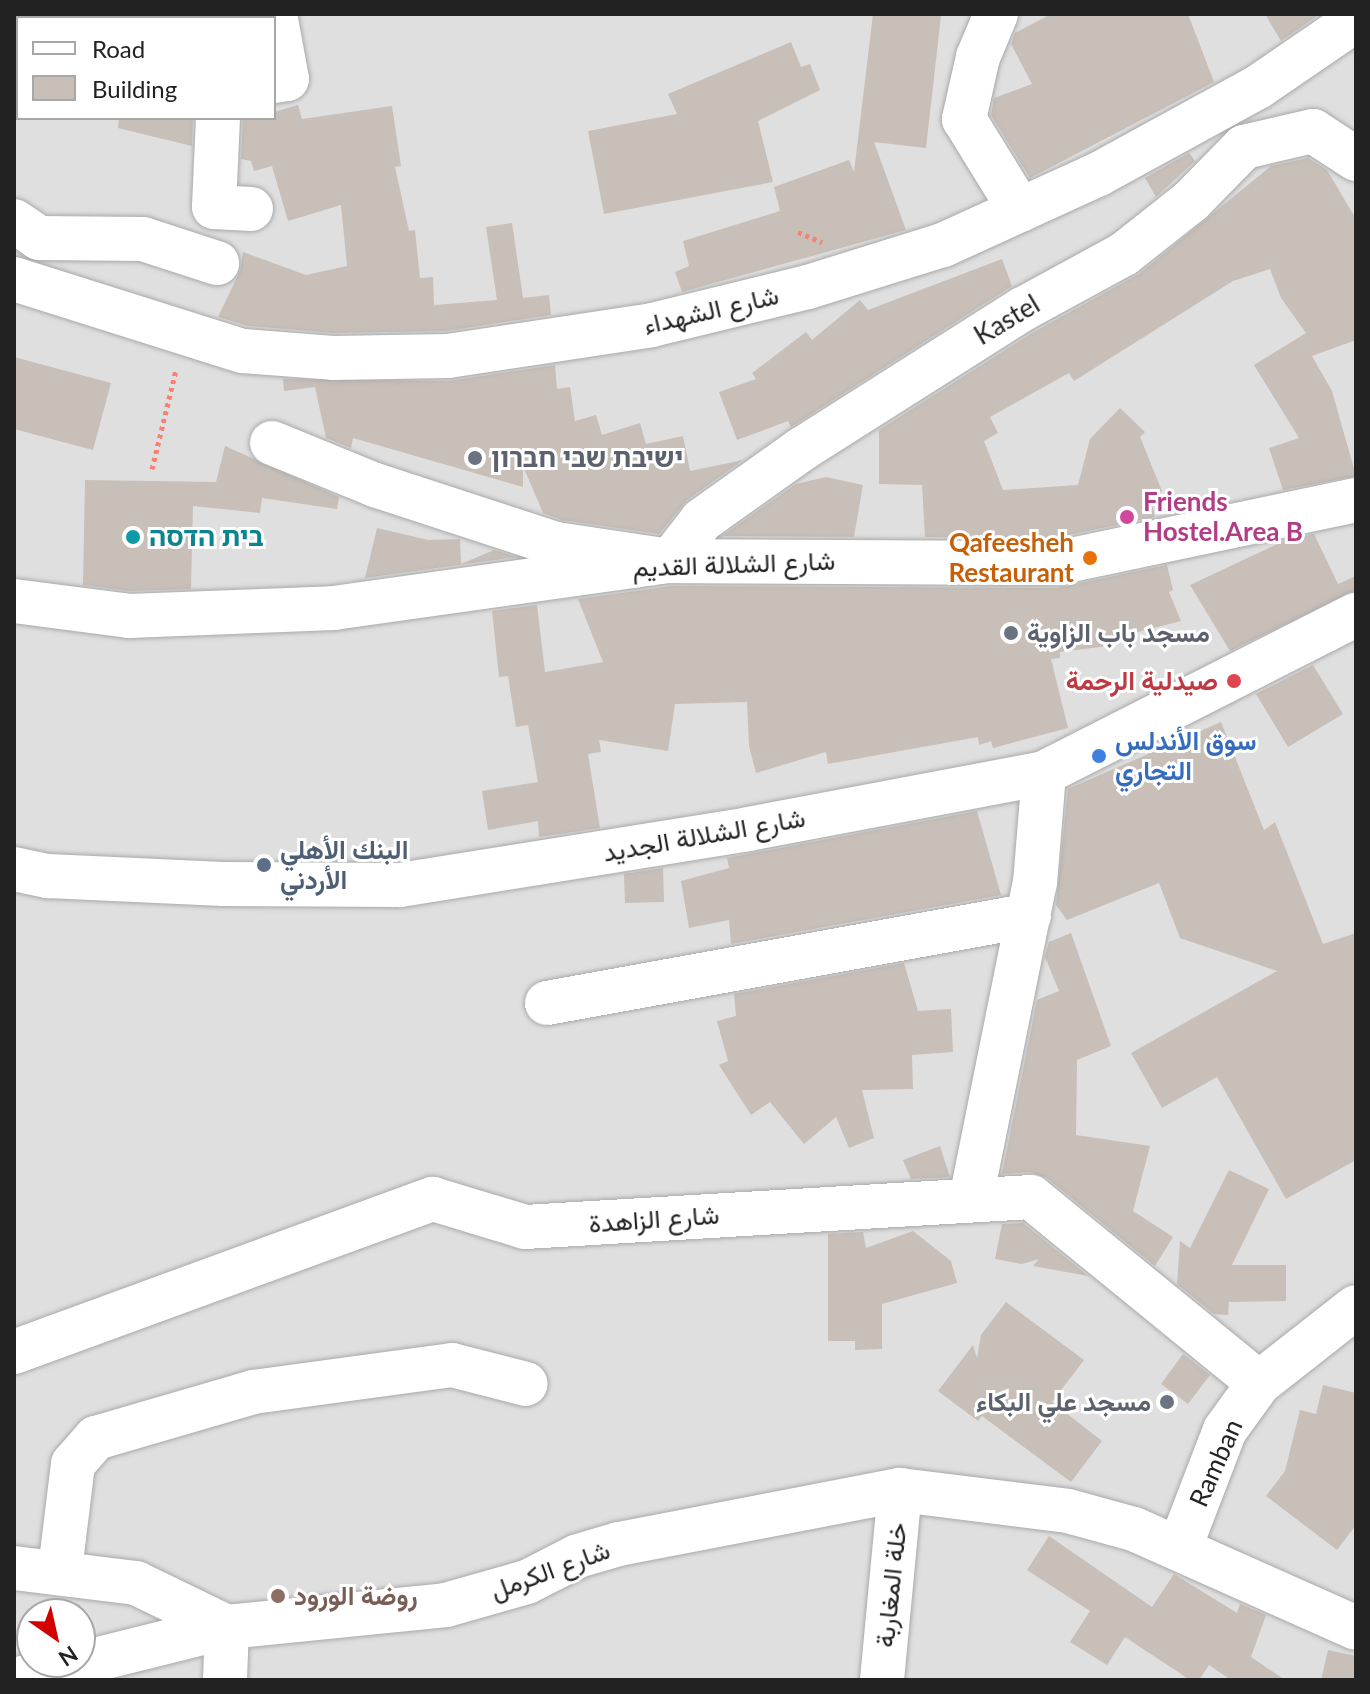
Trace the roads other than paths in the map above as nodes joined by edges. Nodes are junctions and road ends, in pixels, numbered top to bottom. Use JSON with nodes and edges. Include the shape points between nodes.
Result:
{"nodes":[{"id":1,"x":996,"y":14,"type":"edge"},
{"id":2,"x":276,"y":19,"type":"edge"},
{"id":3,"x":1356,"y":20,"type":"edge"},
{"id":4,"x":276,"y":81,"type":"edge"},
{"id":5,"x":218,"y":120,"type":"edge"},
{"id":6,"x":1356,"y":159,"type":"edge"},
{"id":7,"x":251,"y":209,"type":"dead end"},
{"id":8,"x":1020,"y":210,"type":"junction"},
{"id":9,"x":14,"y":221,"type":"edge"},
{"id":10,"x":217,"y":263,"type":"dead end"},
{"id":11,"x":14,"y":279,"type":"edge"},
{"id":12,"x":272,"y":443,"type":"dead end"},
{"id":13,"x":1356,"y":500,"type":"edge"},
{"id":14,"x":670,"y":561,"type":"junction"},
{"id":15,"x":14,"y":601,"type":"edge"},
{"id":16,"x":1356,"y":615,"type":"edge"},
{"id":17,"x":1044,"y":773,"type":"junction"},
{"id":18,"x":14,"y":869,"type":"edge"},
{"id":19,"x":1029,"y":915,"type":"junction"},
{"id":20,"x":547,"y":1003,"type":"dead end"},
{"id":21,"x":971,"y":1199,"type":"junction"},
{"id":22,"x":1356,"y":1307,"type":"edge"},
{"id":23,"x":14,"y":1352,"type":"edge"},
{"id":24,"x":1259,"y":1383,"type":"junction"},
{"id":25,"x":526,"y":1384,"type":"dead end"},
{"id":26,"x":900,"y":1490,"type":"junction"},
{"id":27,"x":1180,"y":1547,"type":"junction"},
{"id":28,"x":14,"y":1568,"type":"edge"},
{"id":29,"x":60,"y":1570,"type":"junction"},
{"id":30,"x":227,"y":1627,"type":"junction"},
{"id":31,"x":1356,"y":1628,"type":"edge"},
{"id":32,"x":14,"y":1680,"type":"edge"},
{"id":33,"x":225,"y":1680,"type":"edge"},
{"id":34,"x":882,"y":1680,"type":"edge"}],
"edges":[{"from":1,"to":8,"type":"street","via":[[978,57],[964,119]]},
{"from":2,"to":4,"type":"street","via":[[287,79]]},
{"from":3,"to":8,"type":"street","name":"شارع الشهداء","via":[[1300,59],[1099,174]]},
{"from":5,"to":7,"type":"street","via":[[214,207]]},
{"from":6,"to":14,"type":"street","name":"Kastel","via":[[1313,131],[1244,147],[1191,201],[1124,254],[1023,309],[802,449],[702,520]]},
{"from":8,"to":11,"type":"street","name":"شارع الشهداء","via":[[943,245],[808,287],[652,325],[479,351],[333,358],[243,351]]},
{"from":9,"to":10,"type":"street","via":[[39,238],[143,239]]},
{"from":12,"to":14,"type":"street","via":[[375,485],[556,544]]},
{"from":13,"to":14,"type":"street","name":"شارع الشلالة القديم","via":[[1057,563]]},
{"from":14,"to":15,"type":"street","name":"شارع الشلالة القديم","via":[[334,608],[129,616]]},
{"from":16,"to":17,"type":"street","name":"شارع الشلالة الجديد"},
{"from":17,"to":18,"type":"street","name":"شارع الشلالة الجديد","via":[[748,829],[400,885],[207,883],[48,876]]},
{"from":17,"to":19,"type":"street"},
{"from":19,"to":20,"type":"street"},
{"from":19,"to":21,"type":"street"},
{"from":21,"to":23,"type":"street","name":"شارع الزاهدة","via":[[525,1227],[433,1199]]},
{"from":21,"to":24,"type":"street","name":"شارع الزاهدة","via":[[1031,1197]]},
{"from":22,"to":24,"type":"street","name":"Ramban"},
{"from":24,"to":27,"type":"street","name":"Ramban","via":[[1225,1430]]},
{"from":25,"to":29,"type":"street","via":[[452,1365],[253,1392],[96,1438],[73,1464]]},
{"from":26,"to":27,"type":"street","name":"شارع الكرمل","via":[[1068,1511]]},
{"from":26,"to":30,"type":"street","name":"شارع الكرمل","via":[[619,1544],[578,1556],[527,1582],[446,1605]]},
{"from":26,"to":34,"type":"street","name":"خلة المغاربة"},
{"from":27,"to":31,"type":"street","name":"شارع الكرمل"},
{"from":28,"to":29,"type":"street"},
{"from":29,"to":30,"type":"street","via":[[136,1583]]},
{"from":30,"to":32,"type":"street","name":"شارع الكرمل"},
{"from":30,"to":33,"type":"street"}]}
